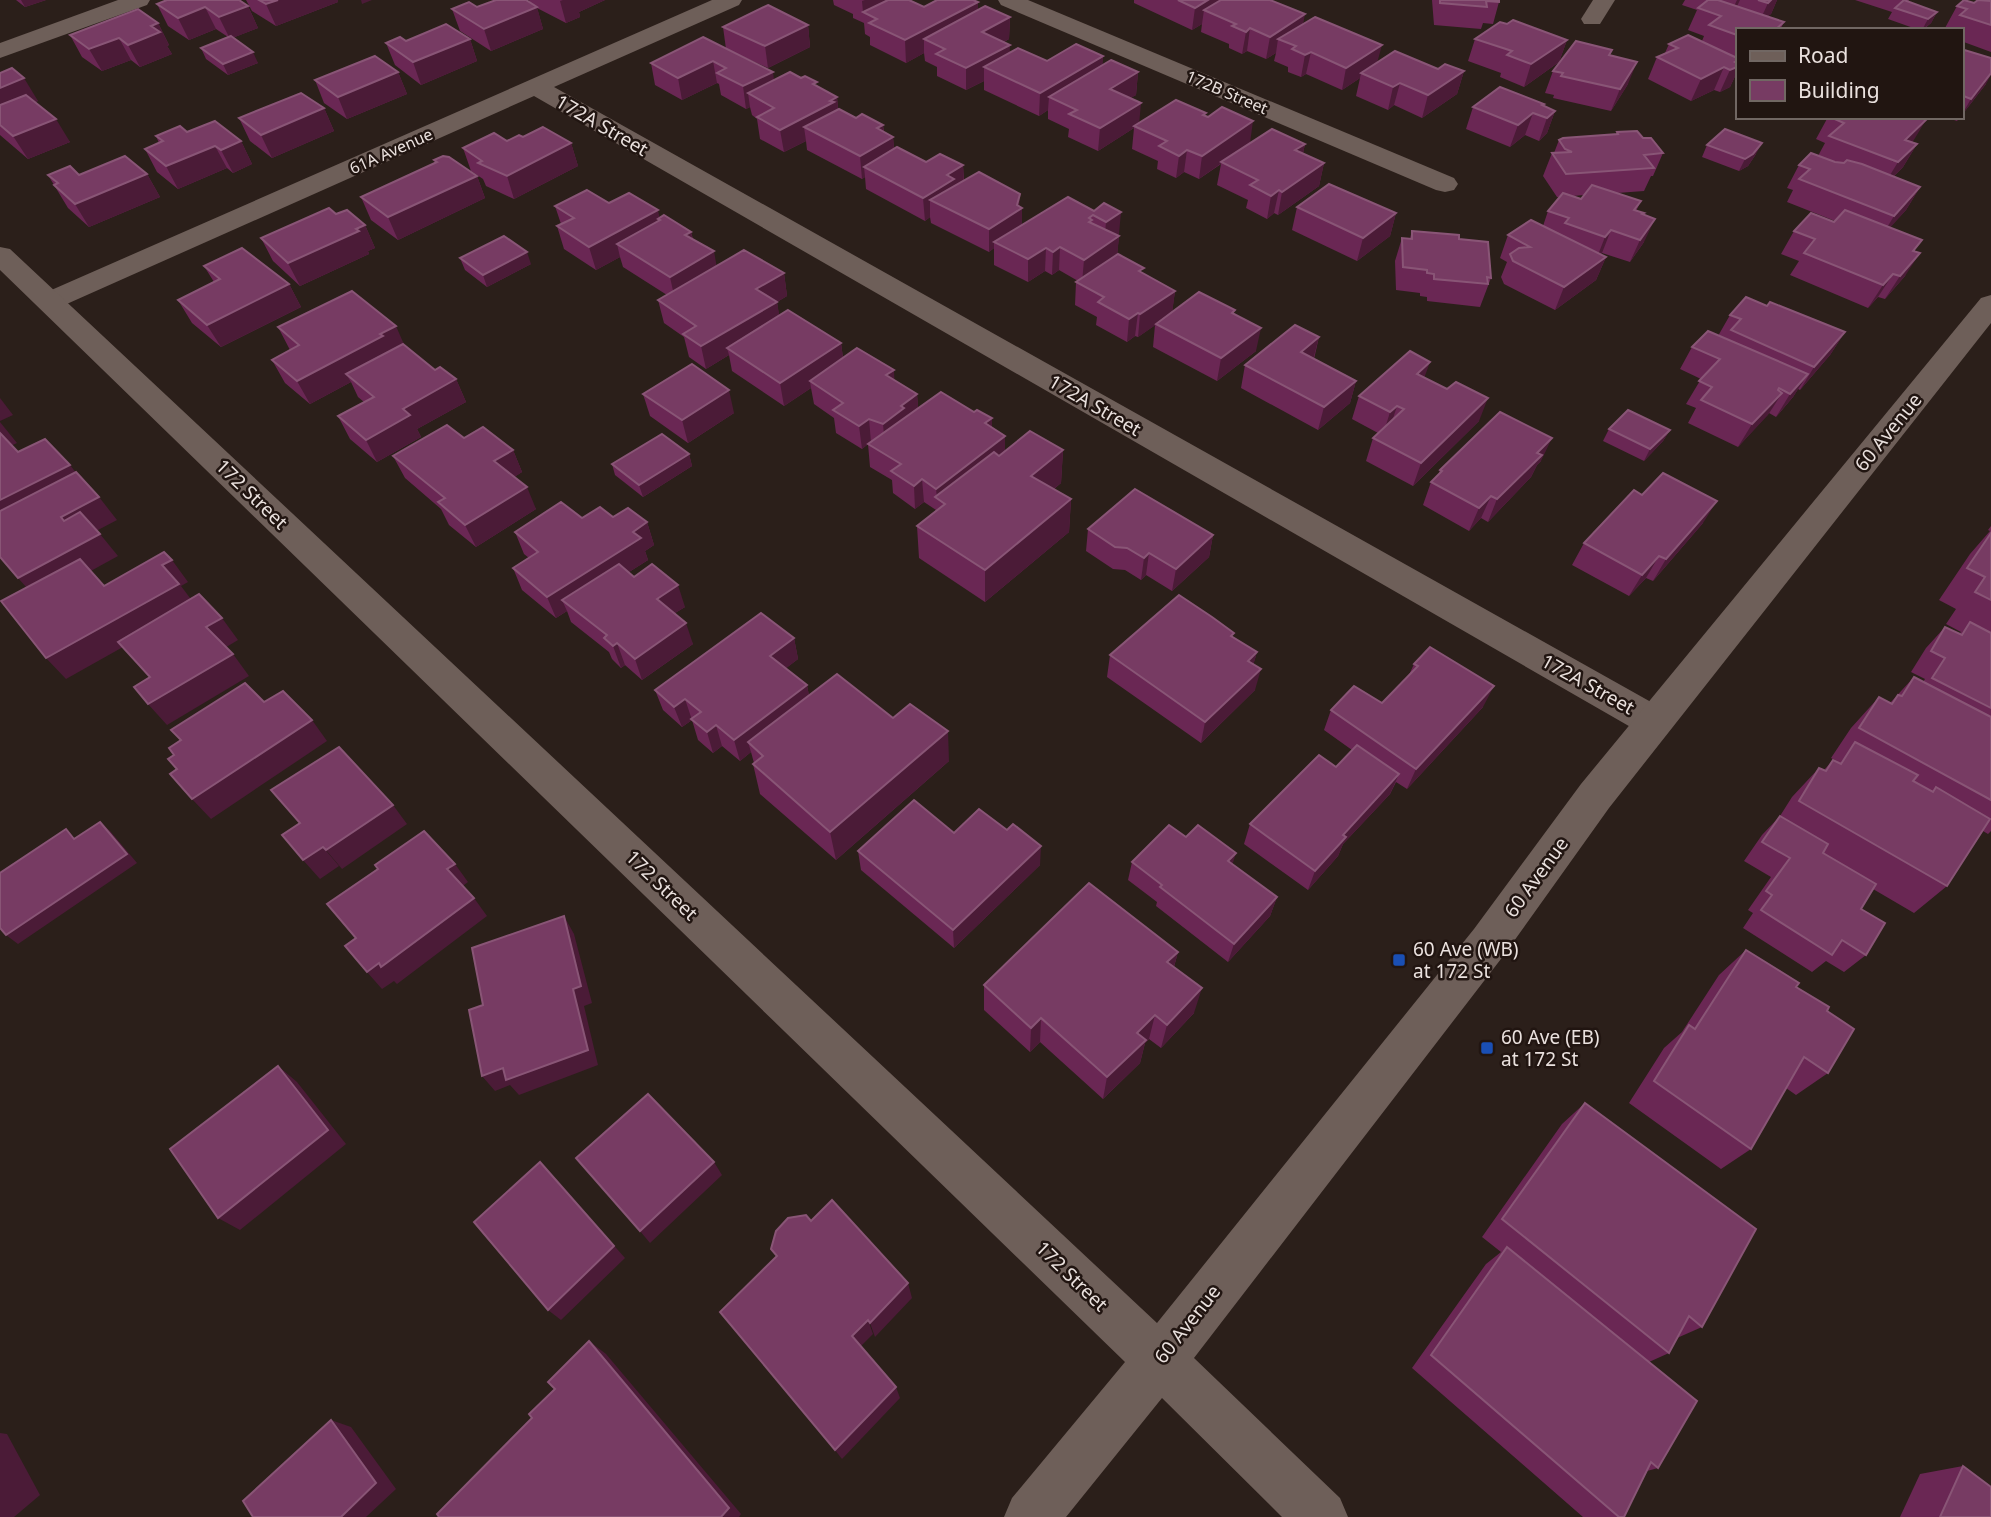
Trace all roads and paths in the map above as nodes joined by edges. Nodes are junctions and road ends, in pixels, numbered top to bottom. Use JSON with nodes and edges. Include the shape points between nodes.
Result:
{"nodes":[{"id":1,"x":139,"y":0,"type":"edge"},
{"id":2,"x":731,"y":0,"type":"edge"},
{"id":3,"x":1009,"y":0,"type":"edge"},
{"id":4,"x":0,"y":51,"type":"edge"},
{"id":5,"x":535,"y":88,"type":"junction"},
{"id":6,"x":1445,"y":184,"type":"dead end"},
{"id":7,"x":0,"y":256,"type":"edge"},
{"id":8,"x":50,"y":301,"type":"junction"},
{"id":9,"x":1991,"y":304,"type":"edge"},
{"id":10,"x":1654,"y":722,"type":"junction"},
{"id":11,"x":1160,"y":1360,"type":"junction"},
{"id":12,"x":1031,"y":1517,"type":"edge"},
{"id":13,"x":1321,"y":1517,"type":"edge"}],
"edges":[{"from":1,"to":4,"type":"street"},
{"from":2,"to":5,"type":"street","name":"61A Avenue"},
{"from":3,"to":6,"type":"street","name":"172B Street"},
{"from":5,"to":8,"type":"street","name":"61A Avenue"},
{"from":5,"to":10,"type":"street","name":"172A Street"},
{"from":7,"to":8,"type":"street","name":"172 Street"},
{"from":8,"to":11,"type":"street","name":"172 Street"},
{"from":9,"to":10,"type":"street","name":"60 Avenue"},
{"from":10,"to":11,"type":"street","name":"60 Avenue","via":[[1489,942]]},
{"from":11,"to":12,"type":"street","name":"60 Avenue"},
{"from":11,"to":13,"type":"street","name":"172 Street"}]}
